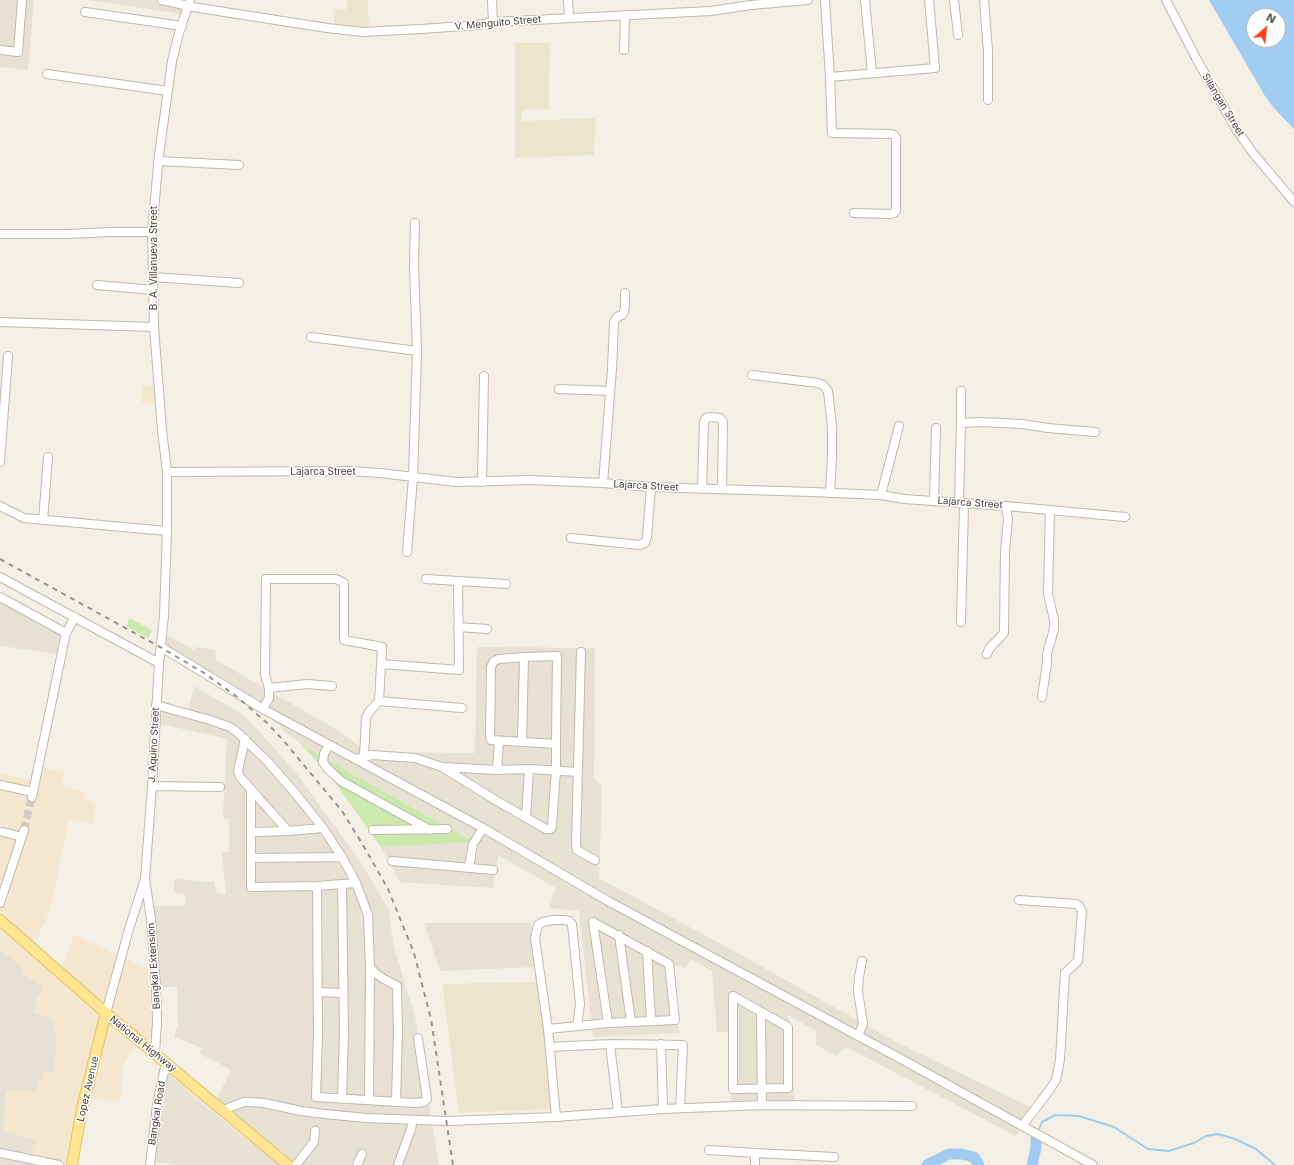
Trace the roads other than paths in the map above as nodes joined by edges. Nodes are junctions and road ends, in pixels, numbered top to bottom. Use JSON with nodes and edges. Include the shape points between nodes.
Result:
{"nodes":[{"id":1,"x":22,"y":0,"type":"edge"},
{"id":2,"x":162,"y":0,"type":"edge"},
{"id":3,"x":492,"y":0,"type":"edge"},
{"id":4,"x":568,"y":0,"type":"edge"},
{"id":5,"x":800,"y":0,"type":"edge"},
{"id":6,"x":808,"y":0,"type":"edge"},
{"id":7,"x":825,"y":0,"type":"edge"},
{"id":8,"x":865,"y":0,"type":"edge"},
{"id":9,"x":929,"y":0,"type":"edge"},
{"id":10,"x":954,"y":0,"type":"edge"},
{"id":11,"x":984,"y":0,"type":"edge"},
{"id":12,"x":1166,"y":0,"type":"edge"},
{"id":13,"x":189,"y":3,"type":"edge"},
{"id":14,"x":85,"y":12,"type":"dead end"},
{"id":15,"x":625,"y":15,"type":"junction"},
{"id":16,"x":569,"y":18,"type":"junction"},
{"id":17,"x":494,"y":22,"type":"junction"},
{"id":18,"x":182,"y":26,"type":"junction"},
{"id":19,"x":958,"y":35,"type":"dead end"},
{"id":20,"x":0,"y":50,"type":"edge"},
{"id":21,"x":624,"y":50,"type":"dead end"},
{"id":22,"x":872,"y":73,"type":"junction"},
{"id":23,"x":47,"y":74,"type":"dead end"},
{"id":24,"x":830,"y":77,"type":"junction"},
{"id":25,"x":168,"y":91,"type":"junction"},
{"id":26,"x":988,"y":100,"type":"dead end"},
{"id":27,"x":158,"y":161,"type":"junction"},
{"id":28,"x":239,"y":165,"type":"dead end"},
{"id":29,"x":1292,"y":196,"type":"edge"},
{"id":30,"x":854,"y":213,"type":"dead end"},
{"id":31,"x":415,"y":223,"type":"dead end"},
{"id":32,"x":152,"y":232,"type":"junction"},
{"id":33,"x":0,"y":234,"type":"edge"},
{"id":34,"x":154,"y":277,"type":"junction"},
{"id":35,"x":239,"y":283,"type":"dead end"},
{"id":36,"x":97,"y":285,"type":"dead end"},
{"id":37,"x":153,"y":290,"type":"junction"},
{"id":38,"x":625,"y":293,"type":"dead end"},
{"id":39,"x":0,"y":322,"type":"edge"},
{"id":40,"x":154,"y":327,"type":"junction"},
{"id":41,"x":311,"y":337,"type":"dead end"},
{"id":42,"x":417,"y":351,"type":"junction"},
{"id":43,"x":8,"y":356,"type":"dead end"},
{"id":44,"x":3,"y":369,"type":"edge"},
{"id":45,"x":752,"y":375,"type":"dead end"},
{"id":46,"x":484,"y":376,"type":"dead end"},
{"id":47,"x":559,"y":389,"type":"dead end"},
{"id":48,"x":610,"y":391,"type":"junction"},
{"id":49,"x":960,"y":391,"type":"dead end"},
{"id":50,"x":2,"y":414,"type":"edge"},
{"id":51,"x":961,"y":423,"type":"junction"},
{"id":52,"x":899,"y":426,"type":"dead end"},
{"id":53,"x":936,"y":428,"type":"dead end"},
{"id":54,"x":1095,"y":432,"type":"dead end"},
{"id":55,"x":48,"y":457,"type":"dead end"},
{"id":56,"x":0,"y":462,"type":"edge"},
{"id":57,"x":167,"y":472,"type":"junction"},
{"id":58,"x":413,"y":478,"type":"junction"},
{"id":59,"x":482,"y":482,"type":"junction"},
{"id":60,"x":603,"y":483,"type":"junction"},
{"id":61,"x":651,"y":487,"type":"junction"},
{"id":62,"x":702,"y":489,"type":"junction"},
{"id":63,"x":722,"y":489,"type":"junction"},
{"id":64,"x":830,"y":493,"type":"junction"},
{"id":65,"x":881,"y":495,"type":"junction"},
{"id":66,"x":934,"y":500,"type":"junction"},
{"id":67,"x":961,"y":503,"type":"junction"},
{"id":68,"x":0,"y":506,"type":"edge"},
{"id":69,"x":1006,"y":506,"type":"junction"},
{"id":70,"x":1050,"y":510,"type":"junction"},
{"id":71,"x":1125,"y":517,"type":"dead end"},
{"id":72,"x":43,"y":520,"type":"junction"},
{"id":73,"x":167,"y":532,"type":"junction"},
{"id":74,"x":571,"y":538,"type":"dead end"},
{"id":75,"x":407,"y":552,"type":"dead end"},
{"id":76,"x":0,"y":576,"type":"edge"},
{"id":77,"x":426,"y":580,"type":"dead end"},
{"id":78,"x":458,"y":581,"type":"junction"},
{"id":79,"x":506,"y":584,"type":"dead end"},
{"id":80,"x":0,"y":597,"type":"edge"},
{"id":81,"x":76,"y":617,"type":"junction"},
{"id":82,"x":961,"y":622,"type":"dead end"},
{"id":83,"x":458,"y":627,"type":"junction"},
{"id":84,"x":487,"y":629,"type":"dead end"},
{"id":85,"x":66,"y":633,"type":"junction"},
{"id":86,"x":161,"y":647,"type":"junction"},
{"id":87,"x":581,"y":652,"type":"dead end"},
{"id":88,"x":987,"y":654,"type":"dead end"},
{"id":89,"x":524,"y":657,"type":"junction"},
{"id":90,"x":159,"y":663,"type":"junction"},
{"id":91,"x":381,"y":664,"type":"junction"},
{"id":92,"x":332,"y":686,"type":"dead end"},
{"id":93,"x":269,"y":688,"type":"junction"},
{"id":94,"x":1042,"y":697,"type":"dead end"},
{"id":95,"x":379,"y":701,"type":"junction"},
{"id":96,"x":156,"y":704,"type":"junction"},
{"id":97,"x":462,"y":708,"type":"dead end"},
{"id":98,"x":262,"y":709,"type":"junction"},
{"id":99,"x":245,"y":739,"type":"junction"},
{"id":100,"x":499,"y":741,"type":"junction"},
{"id":101,"x":522,"y":742,"type":"junction"},
{"id":102,"x":329,"y":744,"type":"junction"},
{"id":103,"x":556,"y":744,"type":"junction"},
{"id":104,"x":360,"y":758,"type":"junction"},
{"id":105,"x":442,"y":767,"type":"junction"},
{"id":106,"x":529,"y":769,"type":"junction"},
{"id":107,"x":497,"y":770,"type":"junction"},
{"id":108,"x":556,"y":770,"type":"junction"},
{"id":109,"x":578,"y":772,"type":"junction"},
{"id":110,"x":0,"y":785,"type":"edge"},
{"id":111,"x":152,"y":786,"type":"junction"},
{"id":112,"x":220,"y":787,"type":"dead end"},
{"id":113,"x":251,"y":789,"type":"junction"},
{"id":114,"x":526,"y":817,"type":"junction"},
{"id":115,"x":323,"y":828,"type":"junction"},
{"id":116,"x":483,"y":828,"type":"junction"},
{"id":117,"x":448,"y":829,"type":"dead end"},
{"id":118,"x":373,"y":830,"type":"dead end"},
{"id":119,"x":430,"y":830,"type":"junction"},
{"id":120,"x":288,"y":831,"type":"junction"},
{"id":121,"x":3,"y":832,"type":"dead end"},
{"id":122,"x":252,"y":832,"type":"junction"},
{"id":123,"x":342,"y":857,"type":"junction"},
{"id":124,"x":251,"y":858,"type":"junction"},
{"id":125,"x":595,"y":860,"type":"dead end"},
{"id":126,"x":392,"y":861,"type":"dead end"},
{"id":127,"x":469,"y":867,"type":"junction"},
{"id":128,"x":493,"y":870,"type":"dead end"},
{"id":129,"x":145,"y":879,"type":"junction"},
{"id":130,"x":356,"y":883,"type":"junction"},
{"id":131,"x":342,"y":885,"type":"junction"},
{"id":132,"x":317,"y":886,"type":"junction"},
{"id":133,"x":1020,"y":900,"type":"dead end"},
{"id":134,"x":0,"y":903,"type":"edge"},
{"id":135,"x":0,"y":920,"type":"edge"},
{"id":136,"x":619,"y":935,"type":"junction"},
{"id":137,"x":647,"y":951,"type":"junction"},
{"id":138,"x":862,"y":961,"type":"dead end"},
{"id":139,"x":370,"y":967,"type":"junction"},
{"id":140,"x":318,"y":992,"type":"junction"},
{"id":141,"x":342,"y":993,"type":"junction"},
{"id":142,"x":761,"y":1012,"type":"junction"},
{"id":143,"x":106,"y":1013,"type":"junction"},
{"id":144,"x":651,"y":1020,"type":"junction"},
{"id":145,"x":631,"y":1022,"type":"junction"},
{"id":146,"x":608,"y":1023,"type":"junction"},
{"id":147,"x":577,"y":1026,"type":"junction"},
{"id":148,"x":548,"y":1029,"type":"junction"},
{"id":149,"x":858,"y":1036,"type":"junction"},
{"id":150,"x":418,"y":1038,"type":"dead end"},
{"id":151,"x":610,"y":1044,"type":"junction"},
{"id":152,"x":661,"y":1044,"type":"junction"},
{"id":153,"x":550,"y":1047,"type":"junction"},
{"id":154,"x":155,"y":1053,"type":"junction"},
{"id":155,"x":166,"y":1062,"type":"junction"},
{"id":156,"x":762,"y":1089,"type":"junction"},
{"id":157,"x":342,"y":1099,"type":"junction"},
{"id":158,"x":369,"y":1100,"type":"junction"},
{"id":159,"x":396,"y":1102,"type":"junction"},
{"id":160,"x":762,"y":1105,"type":"junction"},
{"id":161,"x":912,"y":1106,"type":"dead end"},
{"id":162,"x":680,"y":1108,"type":"junction"},
{"id":163,"x":662,"y":1109,"type":"junction"},
{"id":164,"x":223,"y":1110,"type":"junction"},
{"id":165,"x":618,"y":1112,"type":"junction"},
{"id":166,"x":556,"y":1117,"type":"junction"},
{"id":167,"x":413,"y":1120,"type":"junction"},
{"id":168,"x":1023,"y":1127,"type":"junction"},
{"id":169,"x":315,"y":1131,"type":"dead end"},
{"id":170,"x":709,"y":1150,"type":"dead end"},
{"id":171,"x":0,"y":1153,"type":"edge"},
{"id":172,"x":755,"y":1153,"type":"junction"},
{"id":173,"x":362,"y":1154,"type":"dead end"},
{"id":174,"x":834,"y":1157,"type":"dead end"},
{"id":175,"x":59,"y":1165,"type":"edge"},
{"id":176,"x":72,"y":1165,"type":"edge"},
{"id":177,"x":150,"y":1165,"type":"edge"},
{"id":178,"x":288,"y":1165,"type":"edge"},
{"id":179,"x":296,"y":1165,"type":"edge"},
{"id":180,"x":357,"y":1165,"type":"edge"},
{"id":181,"x":398,"y":1165,"type":"edge"},
{"id":182,"x":755,"y":1165,"type":"edge"},
{"id":183,"x":1093,"y":1165,"type":"edge"}],
"edges":[{"from":1,"to":20,"type":"street","via":[[18,52]]},
{"from":2,"to":13,"type":"street","name":"V. Menguito Street"},
{"from":3,"to":17,"type":"street"},
{"from":4,"to":16,"type":"street"},
{"from":5,"to":6,"type":"street","name":"V. Menguito Street"},
{"from":5,"to":15,"type":"street","name":"V. Menguito Street","via":[[711,11]]},
{"from":7,"to":24,"type":"street"},
{"from":8,"to":22,"type":"street"},
{"from":9,"to":22,"type":"street","via":[[935,68]]},
{"from":10,"to":19,"type":"street"},
{"from":11,"to":26,"type":"street"},
{"from":12,"to":29,"type":"street","name":"Silangan Street","via":[[1236,129],[1253,153]]},
{"from":13,"to":17,"type":"street","name":"V. Menguito Street","via":[[363,32],[421,30]]},
{"from":13,"to":18,"type":"street","name":"B. A. Villanueva Street"},
{"from":14,"to":18,"type":"street"},
{"from":15,"to":16,"type":"street","name":"V. Menguito Street"},
{"from":15,"to":21,"type":"street"},
{"from":16,"to":17,"type":"street","name":"V. Menguito Street"},
{"from":18,"to":25,"type":"street","name":"B. A. Villanueva Street","via":[[172,61]]},
{"from":22,"to":24,"type":"street"},
{"from":23,"to":25,"type":"street"},
{"from":24,"to":30,"type":"street","via":[[832,134],[890,134],[896,138],[896,210],[890,214]]},
{"from":25,"to":27,"type":"street","name":"B. A. Villanueva Street"},
{"from":27,"to":28,"type":"street"},
{"from":27,"to":32,"type":"street","name":"B. A. Villanueva Street"},
{"from":31,"to":42,"type":"street"},
{"from":32,"to":33,"type":"street"},
{"from":32,"to":34,"type":"street","name":"B. A. Villanueva Street"},
{"from":34,"to":35,"type":"street"},
{"from":34,"to":37,"type":"street","name":"B. A. Villanueva Street"},
{"from":36,"to":37,"type":"street"},
{"from":37,"to":40,"type":"street","name":"B. A. Villanueva Street"},
{"from":38,"to":48,"type":"street","via":[[624,312],[614,322]]},
{"from":39,"to":40,"type":"street"},
{"from":40,"to":57,"type":"street","name":"B. A. Villanueva Street"},
{"from":41,"to":42,"type":"street"},
{"from":42,"to":58,"type":"street"},
{"from":43,"to":44,"type":"street"},
{"from":44,"to":50,"type":"street"},
{"from":45,"to":64,"type":"street","via":[[818,383],[828,391],[832,442]]},
{"from":46,"to":59,"type":"street"},
{"from":47,"to":48,"type":"street"},
{"from":48,"to":60,"type":"street"},
{"from":49,"to":51,"type":"street"},
{"from":50,"to":56,"type":"street"},
{"from":51,"to":54,"type":"street","via":[[1022,424]]},
{"from":51,"to":67,"type":"street"},
{"from":52,"to":65,"type":"street"},
{"from":53,"to":66,"type":"street"},
{"from":55,"to":72,"type":"street"},
{"from":57,"to":58,"type":"street","name":"Lajarca Street","via":[[350,471]]},
{"from":57,"to":73,"type":"street","name":"J. Aquino Street"},
{"from":58,"to":59,"type":"street","name":"Lajarca Street"},
{"from":58,"to":75,"type":"street"},
{"from":59,"to":60,"type":"street","name":"Lajarca Street","via":[[530,480]]},
{"from":60,"to":61,"type":"street","name":"Lajarca Street"},
{"from":61,"to":62,"type":"street","name":"Lajarca Street"},
{"from":61,"to":74,"type":"street","via":[[645,543],[640,545]]},
{"from":62,"to":63,"type":"street","name":"Lajarca Street"},
{"from":62,"to":63,"type":"street","via":[[704,422],[706,418],[711,417],[720,418],[723,422]]},
{"from":63,"to":64,"type":"street","name":"Lajarca Street"},
{"from":64,"to":65,"type":"street","name":"Lajarca Street"},
{"from":65,"to":66,"type":"street","name":"Lajarca Street"},
{"from":66,"to":67,"type":"street","name":"Lajarca Street"},
{"from":67,"to":69,"type":"street","name":"Lajarca Street"},
{"from":67,"to":82,"type":"street"},
{"from":68,"to":72,"type":"street","via":[[24,518]]},
{"from":69,"to":70,"type":"street","name":"Lajarca Street"},
{"from":69,"to":88,"type":"street","via":[[1008,519],[1004,633]]},
{"from":70,"to":71,"type":"street","name":"Lajarca Street"},
{"from":70,"to":94,"type":"street","via":[[1048,594],[1054,629],[1047,654]]},
{"from":72,"to":73,"type":"street"},
{"from":73,"to":86,"type":"street","name":"J. Aquino Street"},
{"from":76,"to":81,"type":"street"},
{"from":77,"to":78,"type":"street"},
{"from":78,"to":79,"type":"street"},
{"from":78,"to":83,"type":"street"},
{"from":80,"to":85,"type":"street"},
{"from":81,"to":85,"type":"street"},
{"from":81,"to":90,"type":"street"},
{"from":83,"to":84,"type":"street"},
{"from":83,"to":91,"type":"street","via":[[459,670]]},
{"from":85,"to":110,"type":"street","via":[[33,795]]},
{"from":86,"to":90,"type":"street","name":"J. Aquino Street"},
{"from":86,"to":98,"type":"street"},
{"from":87,"to":109,"type":"street"},
{"from":89,"to":100,"type":"street","via":[[499,659],[494,661],[491,667],[490,736],[491,740]]},
{"from":89,"to":101,"type":"street"},
{"from":89,"to":103,"type":"street","via":[[557,656]]},
{"from":90,"to":96,"type":"street","name":"J. Aquino Street"},
{"from":91,"to":93,"type":"street","via":[[382,647],[344,640],[344,583],[336,579],[266,579],[265,675]]},
{"from":91,"to":95,"type":"street"},
{"from":92,"to":93,"type":"street","via":[[307,684]]},
{"from":93,"to":98,"type":"street","via":[[269,698]]},
{"from":95,"to":97,"type":"street"},
{"from":95,"to":104,"type":"street","via":[[366,718]]},
{"from":96,"to":99,"type":"street","via":[[230,727]]},
{"from":96,"to":111,"type":"street","name":"J. Aquino Street"},
{"from":98,"to":102,"type":"street"},
{"from":99,"to":113,"type":"street","via":[[238,771]]},
{"from":99,"to":115,"type":"street","via":[[268,762]]},
{"from":100,"to":101,"type":"street"},
{"from":100,"to":107,"type":"street"},
{"from":101,"to":103,"type":"street"},
{"from":102,"to":104,"type":"street"},
{"from":102,"to":119,"type":"street","via":[[323,762],[341,781]]},
{"from":103,"to":108,"type":"street"},
{"from":104,"to":105,"type":"street","via":[[414,758]]},
{"from":104,"to":116,"type":"street"},
{"from":105,"to":107,"type":"street"},
{"from":105,"to":114,"type":"street"},
{"from":106,"to":107,"type":"street"},
{"from":106,"to":108,"type":"street"},
{"from":106,"to":114,"type":"street"},
{"from":108,"to":109,"type":"street"},
{"from":108,"to":114,"type":"street","via":[[552,826],[546,829]]},
{"from":109,"to":125,"type":"street","via":[[577,850]]},
{"from":111,"to":112,"type":"street"},
{"from":111,"to":129,"type":"street","name":"J. Aquino Street"},
{"from":113,"to":120,"type":"street"},
{"from":113,"to":122,"type":"street"},
{"from":115,"to":120,"type":"street"},
{"from":115,"to":123,"type":"street"},
{"from":116,"to":127,"type":"street","via":[[473,844]]},
{"from":116,"to":149,"type":"street","via":[[608,901]]},
{"from":117,"to":119,"type":"street"},
{"from":118,"to":119,"type":"street"},
{"from":120,"to":122,"type":"street"},
{"from":121,"to":134,"type":"street","via":[[23,834]]},
{"from":122,"to":124,"type":"street"},
{"from":123,"to":124,"type":"street"},
{"from":123,"to":130,"type":"street"},
{"from":124,"to":132,"type":"street","via":[[251,887]]},
{"from":126,"to":127,"type":"street"},
{"from":127,"to":128,"type":"street"},
{"from":129,"to":143,"type":"street","name":"J. Aquino Street"},
{"from":129,"to":154,"type":"street","name":"Bangkal Extension","via":[[156,986]]},
{"from":130,"to":131,"type":"street"},
{"from":130,"to":139,"type":"street","via":[[368,914]]},
{"from":131,"to":132,"type":"street"},
{"from":131,"to":141,"type":"street"},
{"from":132,"to":140,"type":"street"},
{"from":133,"to":168,"type":"street","via":[[1076,904],[1082,911],[1078,960],[1065,973],[1060,1060],[1056,1080]]},
{"from":135,"to":143,"type":"main road","name":"National Highway"},
{"from":136,"to":137,"type":"street"},
{"from":136,"to":145,"type":"street"},
{"from":136,"to":146,"type":"street","via":[[593,922]]},
{"from":137,"to":144,"type":"street"},
{"from":137,"to":144,"type":"street","via":[[669,964],[675,1020]]},
{"from":138,"to":149,"type":"street","via":[[858,991],[863,1024]]},
{"from":139,"to":158,"type":"street"},
{"from":139,"to":159,"type":"street","via":[[397,986]]},
{"from":140,"to":141,"type":"street"},
{"from":140,"to":157,"type":"street","via":[[316,1097]]},
{"from":141,"to":157,"type":"street"},
{"from":142,"to":156,"type":"street"},
{"from":142,"to":156,"type":"street","via":[[788,1027],[788,1088]]},
{"from":142,"to":156,"type":"street","via":[[733,996],[733,1089]]},
{"from":143,"to":154,"type":"main road","name":"National Highway"},
{"from":143,"to":176,"type":"main road","name":"Lopez Avenue","via":[[82,1108]]},
{"from":144,"to":145,"type":"street"},
{"from":145,"to":146,"type":"street"},
{"from":146,"to":147,"type":"street"},
{"from":147,"to":148,"type":"street"},
{"from":147,"to":148,"type":"street","via":[[580,1004],[572,924],[569,921],[553,920],[538,925],[535,938]]},
{"from":148,"to":153,"type":"street"},
{"from":149,"to":168,"type":"street"},
{"from":150,"to":159,"type":"street","via":[[426,1099],[424,1102]]},
{"from":151,"to":152,"type":"street"},
{"from":151,"to":153,"type":"street"},
{"from":151,"to":165,"type":"street"},
{"from":152,"to":162,"type":"street","via":[[683,1045]]},
{"from":152,"to":163,"type":"street"},
{"from":153,"to":166,"type":"street"},
{"from":154,"to":155,"type":"main road","name":"National Highway"},
{"from":155,"to":164,"type":"main road","name":"National Highway"},
{"from":155,"to":177,"type":"street","name":"Bangkal Road","via":[[157,1105]]},
{"from":156,"to":160,"type":"street"},
{"from":157,"to":158,"type":"street"},
{"from":158,"to":159,"type":"street"},
{"from":160,"to":161,"type":"street"},
{"from":160,"to":162,"type":"street"},
{"from":162,"to":163,"type":"street"},
{"from":163,"to":165,"type":"street"},
{"from":164,"to":167,"type":"street","via":[[250,1102],[325,1114]]},
{"from":164,"to":178,"type":"main road","name":"National Highway"},
{"from":165,"to":166,"type":"street"},
{"from":166,"to":167,"type":"street"},
{"from":167,"to":181,"type":"street"},
{"from":168,"to":183,"type":"street"},
{"from":169,"to":179,"type":"street","via":[[314,1142]]},
{"from":170,"to":172,"type":"street"},
{"from":171,"to":175,"type":"street"},
{"from":172,"to":174,"type":"street"},
{"from":172,"to":182,"type":"street"},
{"from":173,"to":180,"type":"street"}]}
